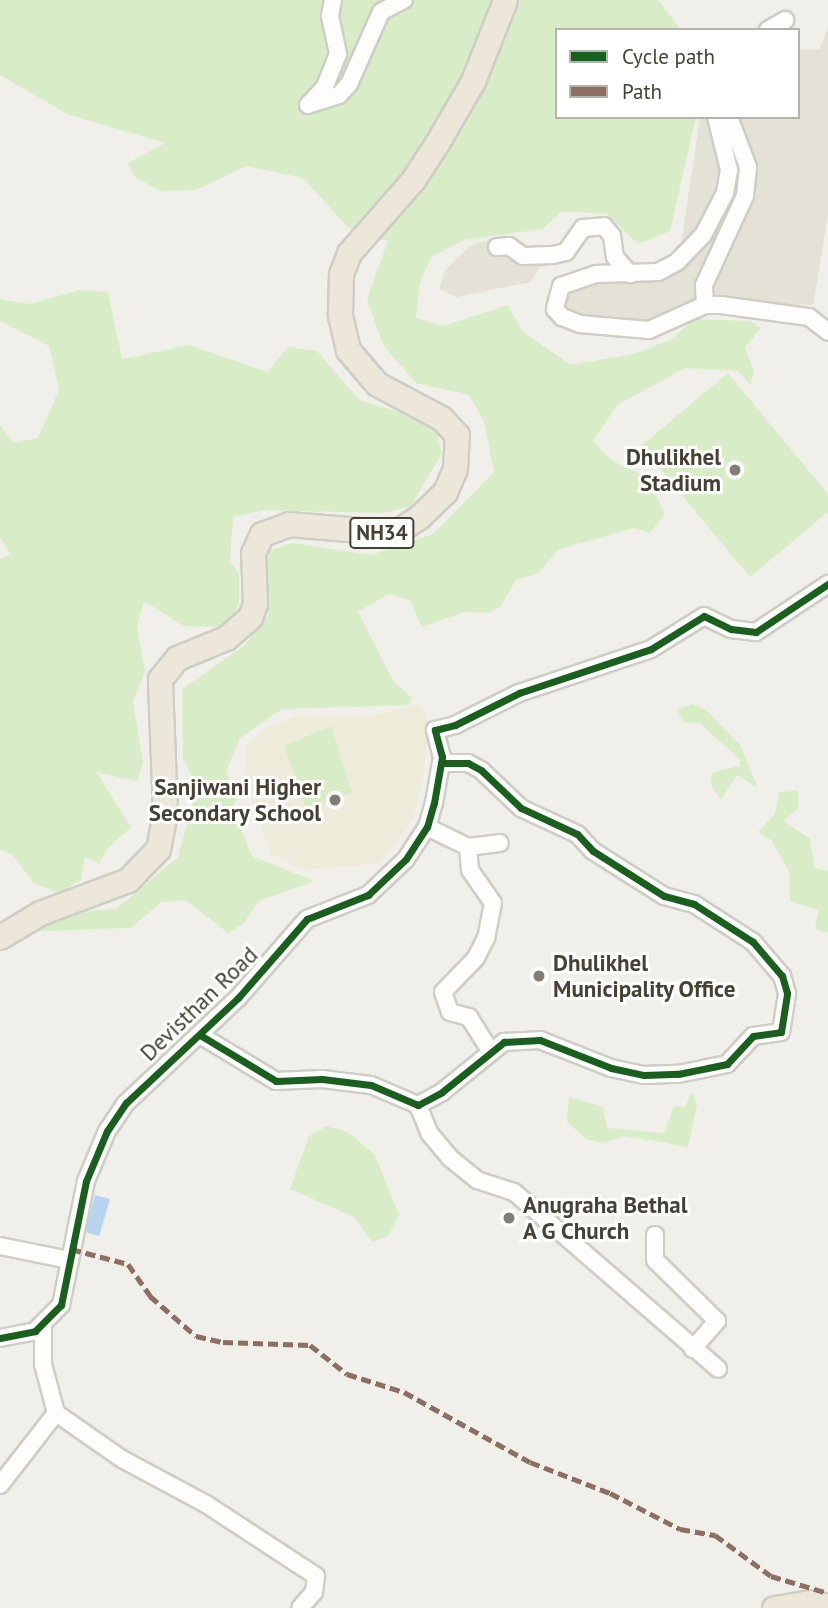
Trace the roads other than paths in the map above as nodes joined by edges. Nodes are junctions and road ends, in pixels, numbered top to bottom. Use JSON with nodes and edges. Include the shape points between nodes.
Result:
{"nodes":[{"id":1,"x":332,"y":0,"type":"edge"},
{"id":2,"x":404,"y":0,"type":"edge"},
{"id":3,"x":505,"y":0,"type":"edge"},
{"id":4,"x":785,"y":20,"type":"dead end"},
{"id":5,"x":771,"y":28,"type":"edge"},
{"id":6,"x":724,"y":119,"type":"edge"},
{"id":7,"x":497,"y":247,"type":"dead end"},
{"id":8,"x":630,"y":274,"type":"junction"},
{"id":9,"x":705,"y":305,"type":"junction"},
{"id":10,"x":828,"y":332,"type":"edge"},
{"id":11,"x":828,"y":584,"type":"edge"},
{"id":12,"x":441,"y":763,"type":"junction"},
{"id":13,"x":427,"y":827,"type":"junction"},
{"id":14,"x":500,"y":843,"type":"dead end"},
{"id":15,"x":468,"y":848,"type":"junction"},
{"id":16,"x":0,"y":937,"type":"edge"},
{"id":17,"x":200,"y":1035,"type":"junction"},
{"id":18,"x":490,"y":1050,"type":"junction"},
{"id":19,"x":418,"y":1105,"type":"junction"},
{"id":20,"x":655,"y":1236,"type":"dead end"},
{"id":21,"x":0,"y":1246,"type":"edge"},
{"id":22,"x":69,"y":1260,"type":"junction"},
{"id":23,"x":43,"y":1327,"type":"junction"},
{"id":24,"x":0,"y":1338,"type":"edge"},
{"id":25,"x":693,"y":1349,"type":"junction"},
{"id":26,"x":718,"y":1369,"type":"dead end"},
{"id":27,"x":56,"y":1413,"type":"junction"},
{"id":28,"x":0,"y":1485,"type":"edge"},
{"id":29,"x":828,"y":1606,"type":"edge"},
{"id":30,"x":300,"y":1608,"type":"edge"},
{"id":31,"x":774,"y":1608,"type":"edge"}],
"edges":[{"from":1,"to":2,"type":"street","via":[[330,16],[338,54],[324,88],[308,106],[339,94],[349,84],[382,12]]},
{"from":3,"to":16,"type":"highway","number":"NH34","via":[[473,81],[437,143],[412,180],[349,253],[341,274],[340,314],[348,350],[376,384],[441,418],[457,435],[455,469],[444,492],[395,533],[289,524],[262,534],[253,553],[255,604],[250,617],[226,638],[177,658],[160,679],[165,812],[158,849],[128,880],[31,917]]},
{"from":4,"to":5,"type":"street"},
{"from":6,"to":8,"type":"street","via":[[729,170],[718,209],[703,235],[677,262],[658,272]]},
{"from":6,"to":9,"type":"street","via":[[747,167],[746,186],[738,215],[705,285]]},
{"from":7,"to":8,"type":"street","via":[[509,246],[523,256],[553,255],[566,252],[583,228],[598,225],[612,236],[615,257]]},
{"from":8,"to":9,"type":"street","via":[[596,274],[561,286],[555,309],[580,324],[649,330]]},
{"from":9,"to":10,"type":"street","via":[[809,317]]},
{"from":11,"to":12,"type":"street","name":"Devisthan Road","via":[[756,632],[731,629],[704,616],[651,649],[519,693],[435,730]]},
{"from":12,"to":13,"type":"street","name":"Devisthan Road"},
{"from":12,"to":18,"type":"street","via":[[474,766],[521,808],[577,834],[593,851],[664,896],[694,904],[753,942],[782,976],[787,993],[781,1032],[753,1036],[727,1064],[695,1073],[633,1072],[530,1038],[504,1042]]},
{"from":13,"to":15,"type":"street"},
{"from":13,"to":17,"type":"street","name":"Devisthan Road","via":[[407,859],[368,895],[307,919]]},
{"from":14,"to":15,"type":"street"},
{"from":15,"to":18,"type":"street","via":[[470,870],[493,903],[493,914],[476,958],[443,992],[450,1012],[469,1017]]},
{"from":17,"to":19,"type":"street","via":[[275,1081],[322,1079],[371,1085]]},
{"from":17,"to":22,"type":"street","name":"Devisthan Road","via":[[142,1085],[107,1131],[86,1181]]},
{"from":18,"to":19,"type":"street","via":[[442,1093]]},
{"from":19,"to":25,"type":"street","via":[[430,1134],[450,1158],[477,1180],[514,1192]]},
{"from":20,"to":25,"type":"street","via":[[655,1260],[717,1321]]},
{"from":21,"to":22,"type":"street"},
{"from":22,"to":23,"type":"street","name":"Devisthan Road","via":[[61,1305]]},
{"from":23,"to":24,"type":"street"},
{"from":23,"to":27,"type":"street","via":[[43,1364]]},
{"from":25,"to":26,"type":"street"},
{"from":27,"to":28,"type":"street"},
{"from":27,"to":30,"type":"street","via":[[122,1459],[206,1504],[316,1576],[314,1592]]},
{"from":29,"to":31,"type":"highway","via":[[810,1602]]}]}
